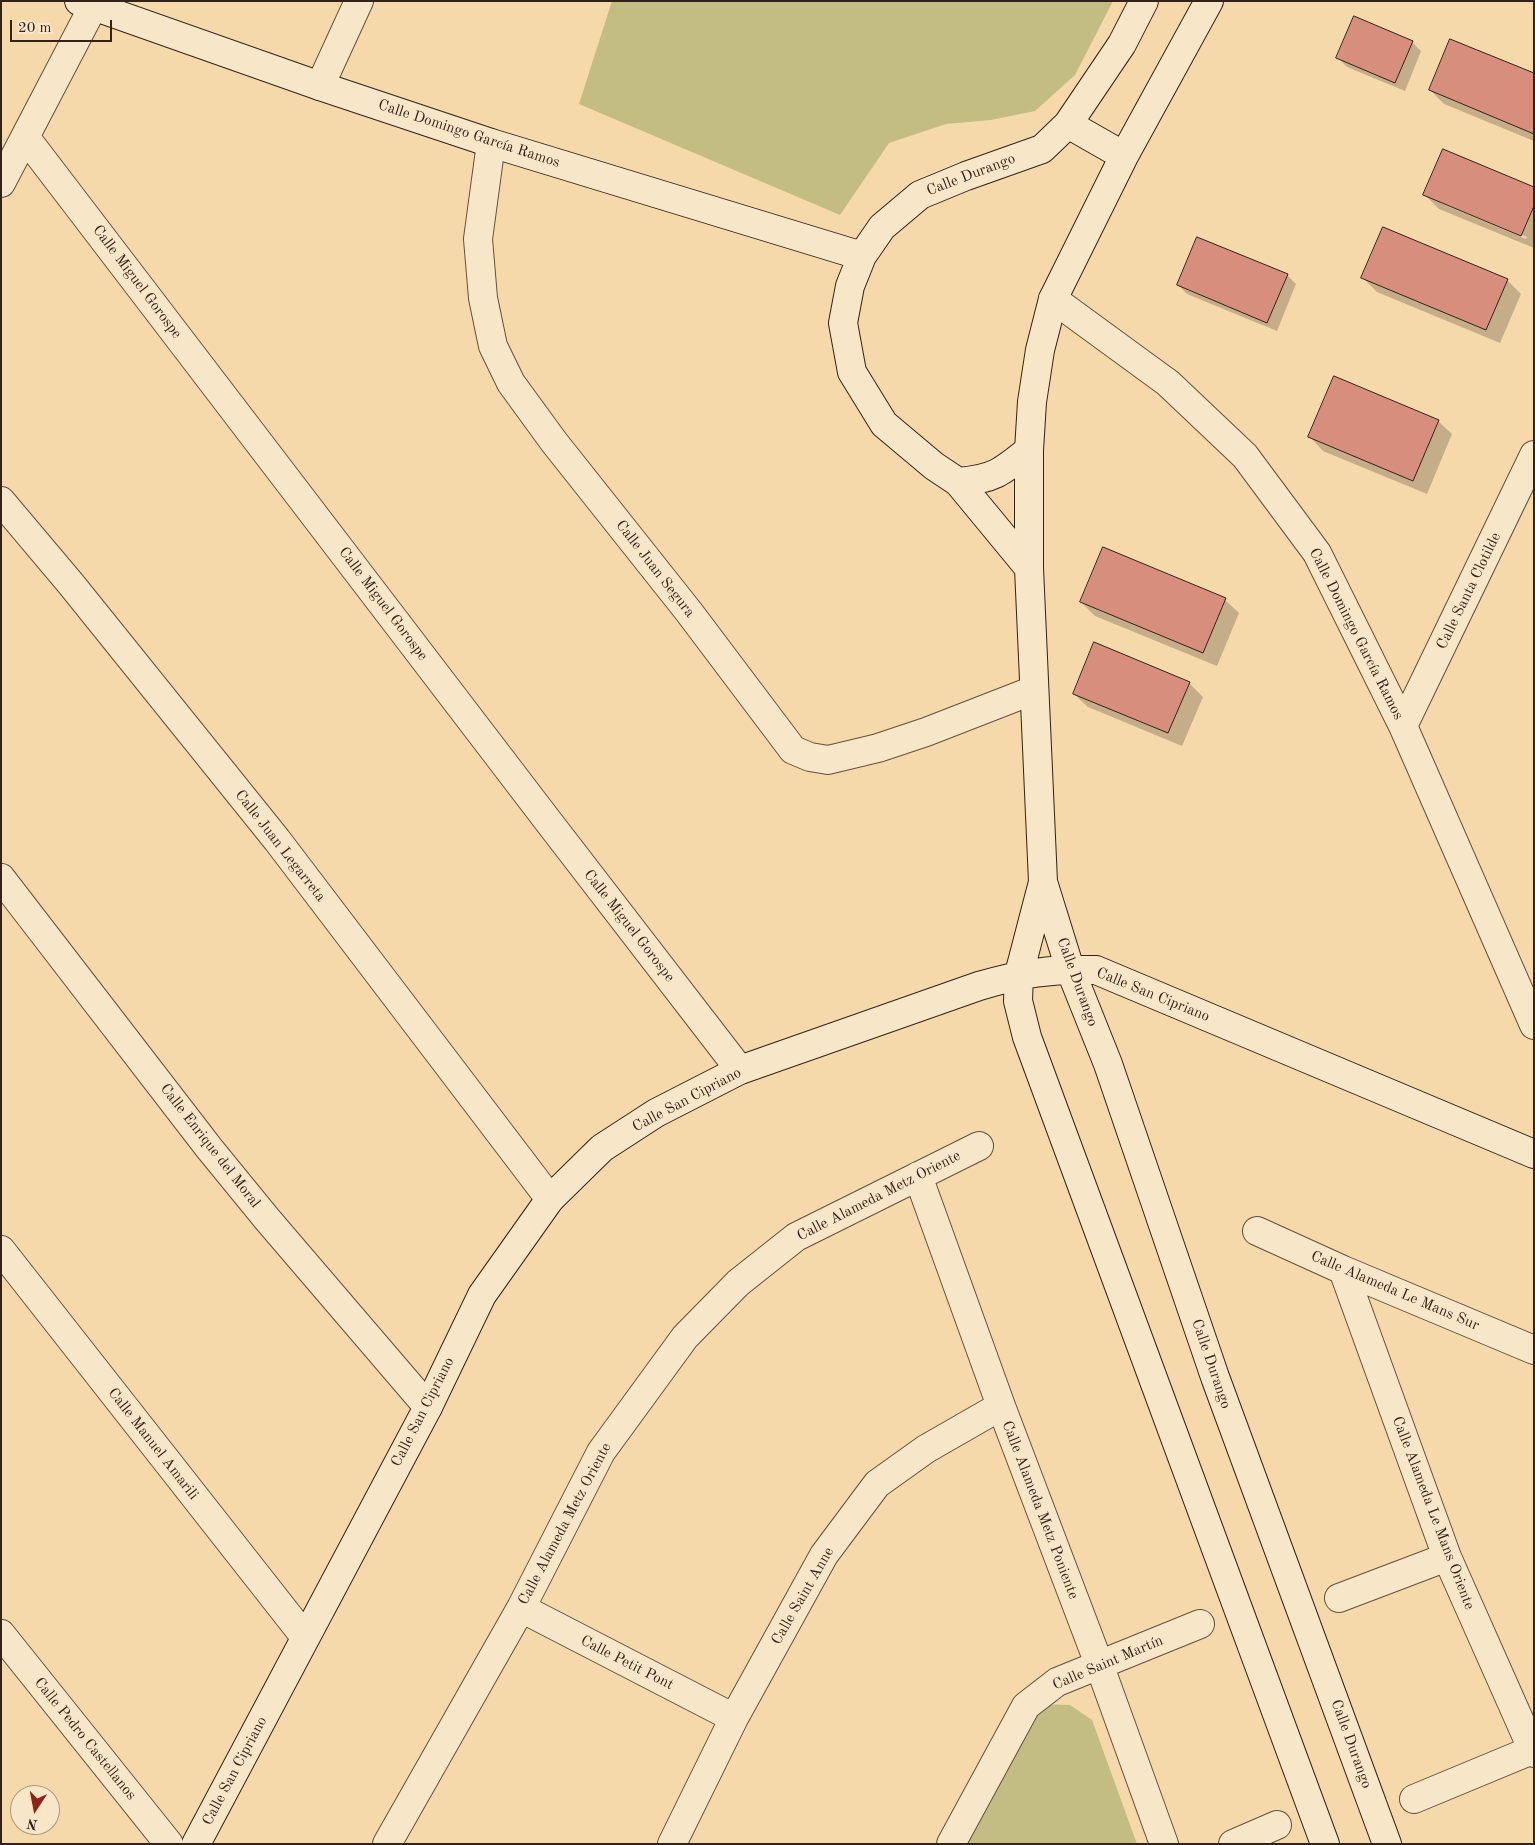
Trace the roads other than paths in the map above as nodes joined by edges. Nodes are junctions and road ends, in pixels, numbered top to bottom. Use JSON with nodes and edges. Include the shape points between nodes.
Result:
{"nodes":[{"id":1,"x":359,"y":1,"type":"edge"},
{"id":2,"x":1144,"y":1,"type":"edge"},
{"id":3,"x":1208,"y":1,"type":"edge"},
{"id":4,"x":89,"y":3,"type":"edge"},
{"id":5,"x":320,"y":86,"type":"junction"},
{"id":6,"x":1068,"y":124,"type":"junction"},
{"id":7,"x":26,"y":138,"type":"junction"},
{"id":8,"x":491,"y":143,"type":"junction"},
{"id":9,"x":1124,"y":156,"type":"junction"},
{"id":10,"x":1,"y":183,"type":"edge"},
{"id":11,"x":862,"y":256,"type":"junction"},
{"id":12,"x":1052,"y":299,"type":"junction"},
{"id":13,"x":1029,"y":450,"type":"junction"},
{"id":14,"x":1532,"y":466,"type":"edge"},
{"id":15,"x":958,"y":482,"type":"junction"},
{"id":16,"x":1,"y":501,"type":"edge"},
{"id":17,"x":1029,"y":568,"type":"junction"},
{"id":18,"x":1034,"y":690,"type":"junction"},
{"id":19,"x":1403,"y":726,"type":"junction"},
{"id":20,"x":1,"y":878,"type":"edge"},
{"id":21,"x":1043,"y":882,"type":"junction"},
{"id":22,"x":1070,"y":969,"type":"junction"},
{"id":23,"x":1019,"y":974,"type":"junction"},
{"id":24,"x":1533,"y":1019,"type":"edge"},
{"id":25,"x":740,"y":1070,"type":"junction"},
{"id":26,"x":979,"y":1146,"type":"dead end"},
{"id":27,"x":1534,"y":1154,"type":"edge"},
{"id":28,"x":918,"y":1176,"type":"junction"},
{"id":29,"x":550,"y":1198,"type":"junction"},
{"id":30,"x":1257,"y":1231,"type":"dead end"},
{"id":31,"x":1,"y":1250,"type":"edge"},
{"id":32,"x":1343,"y":1270,"type":"junction"},
{"id":33,"x":1534,"y":1350,"type":"edge"},
{"id":34,"x":1001,"y":1406,"type":"junction"},
{"id":35,"x":428,"y":1407,"type":"junction"},
{"id":36,"x":1447,"y":1557,"type":"junction"},
{"id":37,"x":1339,"y":1598,"type":"dead end"},
{"id":38,"x":521,"y":1608,"type":"junction"},
{"id":39,"x":1200,"y":1624,"type":"dead end"},
{"id":40,"x":1,"y":1634,"type":"edge"},
{"id":41,"x":305,"y":1638,"type":"junction"},
{"id":42,"x":1099,"y":1664,"type":"junction"},
{"id":43,"x":734,"y":1718,"type":"junction"},
{"id":44,"x":1533,"y":1752,"type":"edge"},
{"id":45,"x":1414,"y":1799,"type":"dead end"},
{"id":46,"x":1277,"y":1825,"type":"dead end"},
{"id":47,"x":169,"y":1844,"type":"edge"},
{"id":48,"x":196,"y":1844,"type":"edge"},
{"id":49,"x":387,"y":1844,"type":"edge"},
{"id":50,"x":672,"y":1844,"type":"edge"},
{"id":51,"x":951,"y":1844,"type":"edge"},
{"id":52,"x":1164,"y":1844,"type":"edge"},
{"id":53,"x":1233,"y":1844,"type":"edge"},
{"id":54,"x":1325,"y":1844,"type":"edge"},
{"id":55,"x":1387,"y":1844,"type":"edge"}],
"edges":[{"from":1,"to":5,"type":"street"},
{"from":2,"to":6,"type":"street","name":"Calle Durango","via":[[1122,44]]},
{"from":3,"to":9,"type":"street","name":"Calle Durango"},
{"from":4,"to":5,"type":"street","name":"Calle Domingo García Ramos"},
{"from":4,"to":7,"type":"street"},
{"from":5,"to":8,"type":"street","name":"Calle Domingo García Ramos"},
{"from":6,"to":9,"type":"street"},
{"from":6,"to":11,"type":"street","name":"Calle Durango","via":[[1042,149],[920,195],[882,227]]},
{"from":7,"to":10,"type":"street"},
{"from":7,"to":25,"type":"street","name":"Calle Miguel Gorospe"},
{"from":8,"to":11,"type":"street","name":"Calle Domingo García Ramos"},
{"from":8,"to":18,"type":"street","name":"Calle Juan Segura","via":[[478,239],[483,298],[493,346],[508,376],[554,442],[793,750],[828,760],[878,748]]},
{"from":9,"to":12,"type":"street","name":"Calle Durango"},
{"from":11,"to":15,"type":"street","name":"Calle Durango","via":[[850,286],[843,323],[852,372],[884,424]]},
{"from":12,"to":13,"type":"street","name":"Calle Durango","via":[[1032,402]]},
{"from":12,"to":19,"type":"street","name":"Calle Domingo García Ramos","via":[[1168,383],[1245,456],[1317,553]]},
{"from":13,"to":15,"type":"street","via":[[996,475]]},
{"from":13,"to":17,"type":"street","name":"Calle Durango"},
{"from":14,"to":19,"type":"street","name":"Calle Santa Clotilde"},
{"from":15,"to":17,"type":"street","name":"Calle Durango"},
{"from":16,"to":29,"type":"street","name":"Calle Juan Legarreta","via":[[276,840]]},
{"from":17,"to":18,"type":"street","name":"Calle Durango"},
{"from":18,"to":21,"type":"street","name":"Calle Durango"},
{"from":19,"to":24,"type":"street","name":"Calle Domingo García Ramos"},
{"from":20,"to":35,"type":"street","name":"Calle Enrique del Moral","via":[[209,1148]]},
{"from":21,"to":22,"type":"street","name":"Calle Durango"},
{"from":21,"to":23,"type":"street","name":"Calle Durango"},
{"from":22,"to":23,"type":"street","name":"Calle San Cipriano"},
{"from":22,"to":27,"type":"street","name":"Calle San Cipriano","via":[[1096,970]]},
{"from":22,"to":55,"type":"street","name":"Calle Durango","via":[[1108,1064],[1215,1378]]},
{"from":23,"to":25,"type":"street","name":"Calle San Cipriano"},
{"from":23,"to":54,"type":"street","name":"Calle Durango","via":[[1018,1001],[1027,1037]]},
{"from":25,"to":29,"type":"street","name":"Calle San Cipriano","via":[[656,1113],[602,1148]]},
{"from":26,"to":28,"type":"street","name":"Calle Alameda Metz Oriente"},
{"from":28,"to":34,"type":"street","name":"Calle Alameda Metz Poniente"},
{"from":28,"to":38,"type":"street","name":"Calle Alameda Metz Oriente","via":[[796,1237],[738,1283],[685,1337],[601,1452]]},
{"from":29,"to":35,"type":"street","name":"Calle San Cipriano","via":[[482,1295]]},
{"from":30,"to":32,"type":"street","name":"Calle Alameda Le Mans Sur"},
{"from":31,"to":41,"type":"street","name":"Calle Manuel Amarili"},
{"from":32,"to":33,"type":"street","name":"Calle Alameda Le Mans Sur"},
{"from":32,"to":36,"type":"street","name":"Calle Alameda Le Mans Oriente"},
{"from":34,"to":42,"type":"street","name":"Calle Alameda Metz Poniente"},
{"from":34,"to":43,"type":"street","name":"Calle Saint Anne","via":[[926,1449],[877,1484],[824,1555]]},
{"from":35,"to":41,"type":"street","name":"Calle San Cipriano"},
{"from":36,"to":37,"type":"street"},
{"from":36,"to":44,"type":"street","name":"Calle Alameda Le Mans Oriente"},
{"from":38,"to":43,"type":"street","name":"Calle Petit Pont"},
{"from":38,"to":49,"type":"street","name":"Calle Alameda Metz Oriente"},
{"from":39,"to":42,"type":"street","name":"Calle Saint Martín"},
{"from":40,"to":47,"type":"street","name":"Calle Pedro Castellanos"},
{"from":41,"to":48,"type":"street","name":"Calle San Cipriano"},
{"from":42,"to":51,"type":"street","name":"Calle Saint Martín","via":[[1057,1682],[1026,1706]]},
{"from":42,"to":52,"type":"street","name":"Calle Alameda Metz Poniente"},
{"from":43,"to":50,"type":"street","name":"Calle Saint Anne"},
{"from":44,"to":45,"type":"street"},
{"from":46,"to":53,"type":"street"}]}
